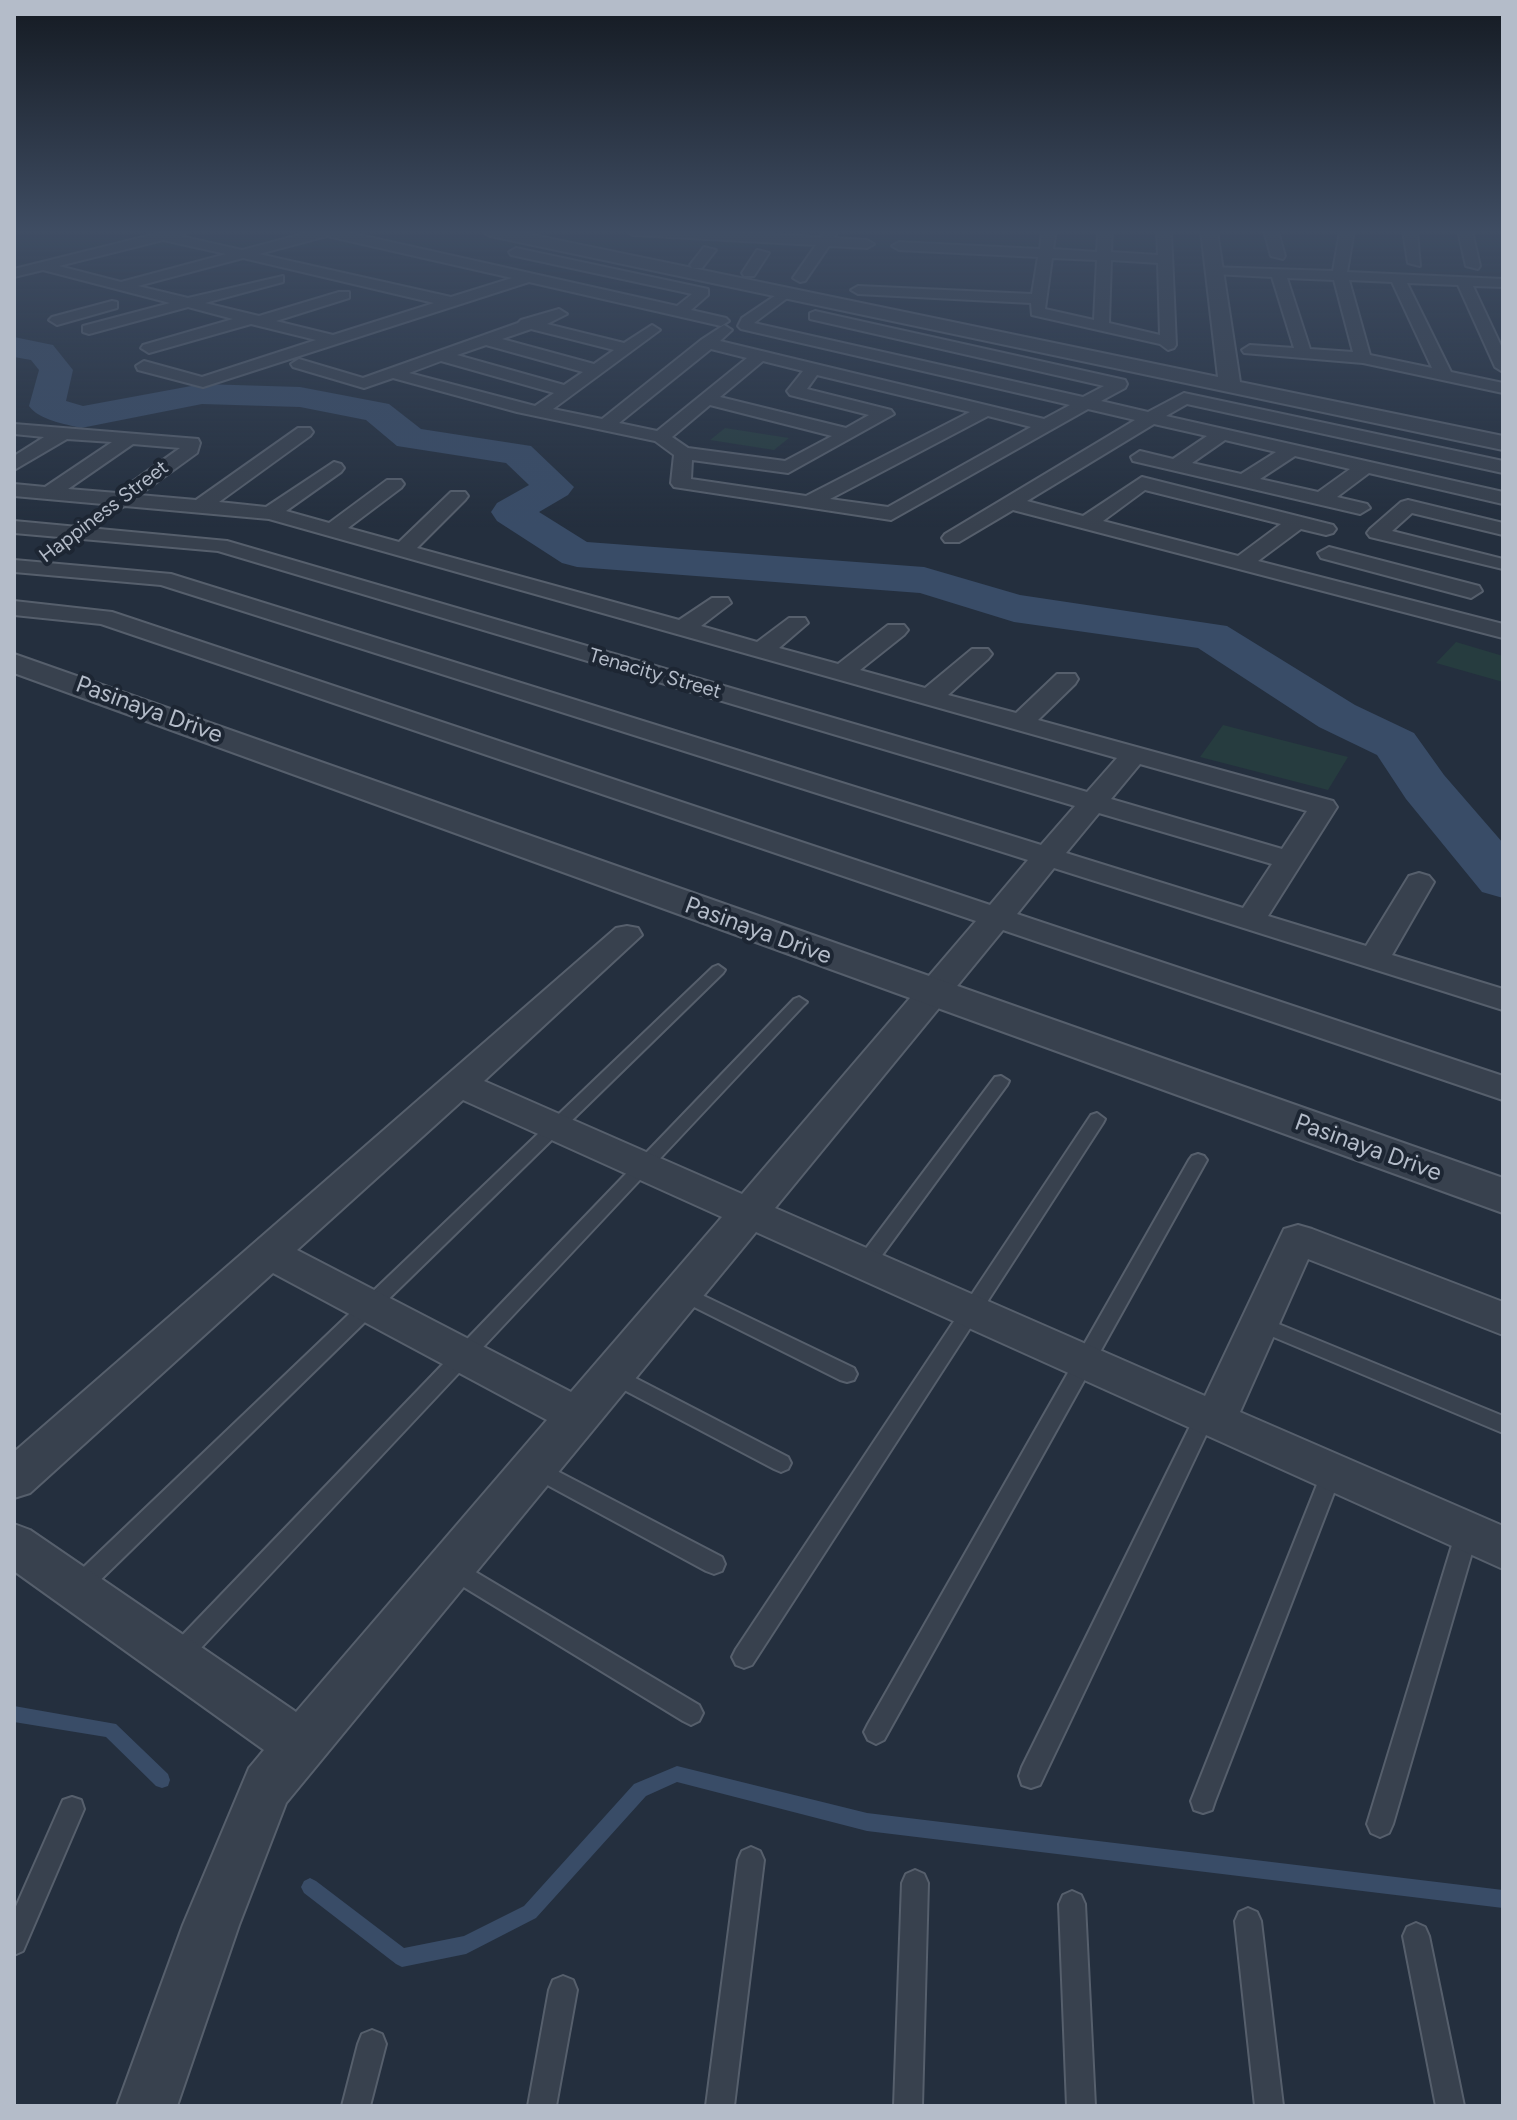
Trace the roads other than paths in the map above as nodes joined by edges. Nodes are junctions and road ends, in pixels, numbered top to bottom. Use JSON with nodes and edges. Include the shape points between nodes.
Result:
{"nodes":[{"id":1,"x":153,"y":330,"type":"edge"},
{"id":2,"x":207,"y":330,"type":"edge"},
{"id":3,"x":295,"y":330,"type":"edge"},
{"id":4,"x":381,"y":330,"type":"edge"},
{"id":5,"x":514,"y":330,"type":"edge"},
{"id":6,"x":554,"y":330,"type":"edge"},
{"id":7,"x":652,"y":330,"type":"joint"},
{"id":8,"x":726,"y":330,"type":"edge"},
{"id":9,"x":765,"y":330,"type":"edge"},
{"id":10,"x":819,"y":330,"type":"edge"},
{"id":11,"x":950,"y":330,"type":"edge"},
{"id":12,"x":980,"y":330,"type":"edge"},
{"id":13,"x":1110,"y":330,"type":"edge"},
{"id":14,"x":1167,"y":330,"type":"edge"},
{"id":15,"x":1222,"y":330,"type":"edge"},
{"id":16,"x":1297,"y":330,"type":"edge"},
{"id":17,"x":1357,"y":330,"type":"edge"},
{"id":18,"x":1430,"y":330,"type":"edge"},
{"id":19,"x":467,"y":331,"type":"dead end"},
{"id":20,"x":203,"y":332,"type":"junction"},
{"id":21,"x":1495,"y":332,"type":"edge"},
{"id":22,"x":138,"y":334,"type":"dead end"},
{"id":23,"x":671,"y":335,"type":"dead end"},
{"id":24,"x":489,"y":339,"type":"junction"},
{"id":25,"x":230,"y":340,"type":"dead end"},
{"id":26,"x":807,"y":340,"type":"junction"},
{"id":27,"x":707,"y":343,"type":"junction"},
{"id":28,"x":1167,"y":343,"type":"junction"},
{"id":29,"x":427,"y":345,"type":"dead end"},
{"id":30,"x":345,"y":347,"type":"junction"},
{"id":31,"x":257,"y":348,"type":"dead end"},
{"id":32,"x":626,"y":348,"type":"junction"},
{"id":33,"x":1250,"y":350,"type":"dead end"},
{"id":34,"x":189,"y":352,"type":"dead end"},
{"id":35,"x":1303,"y":353,"type":"junction"},
{"id":36,"x":447,"y":354,"type":"junction"},
{"id":37,"x":759,"y":356,"type":"junction"},
{"id":38,"x":1363,"y":358,"type":"junction"},
{"id":39,"x":217,"y":360,"type":"dead end"},
{"id":40,"x":292,"y":360,"type":"junction"},
{"id":41,"x":144,"y":366,"type":"dead end"},
{"id":42,"x":394,"y":367,"type":"junction"},
{"id":43,"x":1503,"y":367,"type":"edge"},
{"id":44,"x":245,"y":368,"type":"junction"},
{"id":45,"x":813,"y":369,"type":"junction"},
{"id":46,"x":596,"y":370,"type":"junction"},
{"id":47,"x":1151,"y":372,"type":"junction"},
{"id":48,"x":1444,"y":375,"type":"junction"},
{"id":49,"x":1176,"y":377,"type":"junction"},
{"id":50,"x":1230,"y":388,"type":"junction"},
{"id":51,"x":1503,"y":388,"type":"edge"},
{"id":52,"x":567,"y":391,"type":"junction"},
{"id":53,"x":708,"y":399,"type":"junction"},
{"id":54,"x":1083,"y":404,"type":"junction"},
{"id":55,"x":539,"y":411,"type":"junction"},
{"id":56,"x":985,"y":411,"type":"junction"},
{"id":57,"x":1150,"y":419,"type":"junction"},
{"id":58,"x":607,"y":424,"type":"junction"},
{"id":59,"x":1046,"y":425,"type":"junction"},
{"id":60,"x":14,"y":429,"type":"edge"},
{"id":61,"x":304,"y":432,"type":"dead end"},
{"id":62,"x":63,"y":433,"type":"junction"},
{"id":63,"x":847,"y":434,"type":"junction"},
{"id":64,"x":1221,"y":435,"type":"junction"},
{"id":65,"x":661,"y":437,"type":"junction"},
{"id":66,"x":130,"y":438,"type":"junction"},
{"id":67,"x":1503,"y":443,"type":"edge"},
{"id":68,"x":1290,"y":451,"type":"junction"},
{"id":69,"x":683,"y":453,"type":"junction"},
{"id":70,"x":1140,"y":457,"type":"dead end"},
{"id":71,"x":14,"y":464,"type":"edge"},
{"id":72,"x":1176,"y":465,"type":"junction"},
{"id":73,"x":1497,"y":466,"type":"edge"},
{"id":74,"x":1365,"y":467,"type":"junction"},
{"id":75,"x":334,"y":468,"type":"dead end"},
{"id":76,"x":1112,"y":475,"type":"dead end"},
{"id":77,"x":1244,"y":481,"type":"junction"},
{"id":78,"x":1142,"y":483,"type":"junction"},
{"id":79,"x":394,"y":484,"type":"dead end"},
{"id":80,"x":1464,"y":489,"type":"junction"},
{"id":81,"x":14,"y":490,"type":"edge"},
{"id":82,"x":48,"y":494,"type":"junction"},
{"id":83,"x":458,"y":496,"type":"dead end"},
{"id":84,"x":1503,"y":498,"type":"edge"},
{"id":85,"x":1321,"y":499,"type":"junction"},
{"id":86,"x":120,"y":500,"type":"junction"},
{"id":87,"x":1218,"y":502,"type":"junction"},
{"id":88,"x":807,"y":503,"type":"junction"},
{"id":89,"x":1011,"y":503,"type":"junction"},
{"id":90,"x":200,"y":507,"type":"junction"},
{"id":91,"x":1360,"y":508,"type":"dead end"},
{"id":92,"x":270,"y":513,"type":"junction"},
{"id":93,"x":1083,"y":522,"type":"junction"},
{"id":94,"x":1297,"y":522,"type":"junction"},
{"id":95,"x":14,"y":527,"type":"edge"},
{"id":96,"x":1326,"y":529,"type":"dead end"},
{"id":97,"x":1503,"y":529,"type":"edge"},
{"id":98,"x":333,"y":530,"type":"junction"},
{"id":99,"x":77,"y":532,"type":"junction"},
{"id":100,"x":1061,"y":534,"type":"dead end"},
{"id":101,"x":952,"y":538,"type":"dead end"},
{"id":102,"x":1163,"y":543,"type":"junction"},
{"id":103,"x":403,"y":550,"type":"junction"},
{"id":104,"x":1500,"y":561,"type":"edge"},
{"id":105,"x":1242,"y":563,"type":"junction"},
{"id":106,"x":19,"y":571,"type":"edge"},
{"id":107,"x":1318,"y":583,"type":"junction"},
{"id":108,"x":1471,"y":591,"type":"junction"},
{"id":109,"x":720,"y":603,"type":"dead end"},
{"id":110,"x":14,"y":608,"type":"edge"},
{"id":111,"x":1446,"y":616,"type":"junction"},
{"id":112,"x":797,"y":623,"type":"dead end"},
{"id":113,"x":682,"y":628,"type":"junction"},
{"id":114,"x":896,"y":630,"type":"dead end"},
{"id":115,"x":1503,"y":631,"type":"edge"},
{"id":116,"x":761,"y":650,"type":"junction"},
{"id":117,"x":980,"y":654,"type":"dead end"},
{"id":118,"x":14,"y":663,"type":"edge"},
{"id":119,"x":842,"y":673,"type":"junction"},
{"id":120,"x":1066,"y":679,"type":"dead end"},
{"id":121,"x":929,"y":698,"type":"junction"},
{"id":122,"x":1020,"y":723,"type":"junction"},
{"id":123,"x":1133,"y":755,"type":"junction"},
{"id":124,"x":1092,"y":803,"type":"junction"},
{"id":125,"x":1047,"y":857,"type":"junction"},
{"id":126,"x":1289,"y":860,"type":"junction"},
{"id":127,"x":1419,"y":882,"type":"dead end"},
{"id":128,"x":996,"y":917,"type":"junction"},
{"id":129,"x":1250,"y":920,"type":"junction"},
{"id":130,"x":627,"y":935,"type":"dead end"},
{"id":131,"x":1374,"y":959,"type":"junction"},
{"id":132,"x":718,"y":970,"type":"dead end"},
{"id":133,"x":932,"y":994,"type":"junction"},
{"id":134,"x":1503,"y":1000,"type":"edge"},
{"id":135,"x":799,"y":1002,"type":"dead end"},
{"id":136,"x":1001,"y":1081,"type":"dead end"},
{"id":137,"x":459,"y":1084,"type":"junction"},
{"id":138,"x":1503,"y":1088,"type":"edge"},
{"id":139,"x":1097,"y":1119,"type":"dead end"},
{"id":140,"x":556,"y":1126,"type":"junction"},
{"id":141,"x":1198,"y":1160,"type":"dead end"},
{"id":142,"x":644,"y":1166,"type":"junction"},
{"id":143,"x":1503,"y":1196,"type":"edge"},
{"id":144,"x":749,"y":1212,"type":"junction"},
{"id":145,"x":269,"y":1253,"type":"junction"},
{"id":146,"x":865,"y":1264,"type":"junction"},
{"id":147,"x":681,"y":1292,"type":"junction"},
{"id":148,"x":370,"y":1305,"type":"junction"},
{"id":149,"x":969,"y":1311,"type":"junction"},
{"id":150,"x":1503,"y":1319,"type":"edge"},
{"id":151,"x":1259,"y":1323,"type":"junction"},
{"id":152,"x":462,"y":1354,"type":"junction"},
{"id":153,"x":1085,"y":1362,"type":"junction"},
{"id":154,"x":847,"y":1374,"type":"dead end"},
{"id":155,"x":612,"y":1375,"type":"junction"},
{"id":156,"x":578,"y":1416,"type":"junction"},
{"id":157,"x":1210,"y":1418,"type":"junction"},
{"id":158,"x":1503,"y":1425,"type":"edge"},
{"id":159,"x":781,"y":1463,"type":"dead end"},
{"id":160,"x":533,"y":1467,"type":"junction"},
{"id":161,"x":1332,"y":1472,"type":"junction"},
{"id":162,"x":14,"y":1479,"type":"edge"},
{"id":163,"x":1467,"y":1532,"type":"junction"},
{"id":164,"x":14,"y":1545,"type":"edge"},
{"id":165,"x":1503,"y":1548,"type":"edge"},
{"id":166,"x":714,"y":1564,"type":"dead end"},
{"id":167,"x":451,"y":1567,"type":"junction"},
{"id":168,"x":77,"y":1588,"type":"junction"},
{"id":169,"x":744,"y":1657,"type":"dead end"},
{"id":170,"x":176,"y":1658,"type":"junction"},
{"id":171,"x":691,"y":1713,"type":"dead end"},
{"id":172,"x":876,"y":1732,"type":"dead end"},
{"id":173,"x":300,"y":1745,"type":"junction"},
{"id":174,"x":1031,"y":1776,"type":"dead end"},
{"id":175,"x":1203,"y":1801,"type":"dead end"},
{"id":176,"x":72,"y":1809,"type":"dead end"},
{"id":177,"x":1380,"y":1824,"type":"dead end"},
{"id":178,"x":751,"y":1860,"type":"dead end"},
{"id":179,"x":915,"y":1883,"type":"dead end"},
{"id":180,"x":1072,"y":1904,"type":"dead end"},
{"id":181,"x":1248,"y":1921,"type":"dead end"},
{"id":182,"x":1416,"y":1936,"type":"dead end"},
{"id":183,"x":14,"y":1942,"type":"edge"},
{"id":184,"x":563,"y":1990,"type":"dead end"},
{"id":185,"x":372,"y":2044,"type":"dead end"},
{"id":186,"x":147,"y":2106,"type":"edge"},
{"id":187,"x":356,"y":2106,"type":"edge"},
{"id":188,"x":542,"y":2106,"type":"edge"},
{"id":189,"x":720,"y":2106,"type":"edge"},
{"id":190,"x":908,"y":2106,"type":"edge"},
{"id":191,"x":1081,"y":2106,"type":"edge"},
{"id":192,"x":1269,"y":2106,"type":"edge"},
{"id":193,"x":1450,"y":2106,"type":"edge"}],
"edges":[{"from":1,"to":22,"type":"street"},
{"from":2,"to":20,"type":"street"},
{"from":3,"to":30,"type":"street"},
{"from":4,"to":30,"type":"street"},
{"from":5,"to":24,"type":"street"},
{"from":6,"to":32,"type":"street"},
{"from":7,"to":23,"type":"street"},
{"from":7,"to":32,"type":"street"},
{"from":8,"to":27,"type":"street"},
{"from":9,"to":26,"type":"street"},
{"from":10,"to":26,"type":"street"},
{"from":11,"to":54,"type":"street","via":[[1119,384]]},
{"from":12,"to":47,"type":"street"},
{"from":13,"to":28,"type":"street"},
{"from":14,"to":28,"type":"street"},
{"from":15,"to":50,"type":"street"},
{"from":16,"to":35,"type":"street"},
{"from":17,"to":38,"type":"street"},
{"from":18,"to":48,"type":"street"},
{"from":19,"to":24,"type":"street"},
{"from":20,"to":25,"type":"street"},
{"from":20,"to":34,"type":"street","via":[[155,346]]},
{"from":21,"to":43,"type":"street"},
{"from":24,"to":36,"type":"street"},
{"from":24,"to":46,"type":"street"},
{"from":26,"to":54,"type":"street"},
{"from":27,"to":37,"type":"street"},
{"from":27,"to":58,"type":"street"},
{"from":28,"to":47,"type":"street","via":[[1158,349]]},
{"from":28,"to":49,"type":"street","via":[[1179,353]]},
{"from":29,"to":36,"type":"street"},
{"from":30,"to":40,"type":"street"},
{"from":31,"to":40,"type":"street"},
{"from":32,"to":46,"type":"street"},
{"from":33,"to":35,"type":"street"},
{"from":35,"to":38,"type":"street"},
{"from":36,"to":42,"type":"street"},
{"from":36,"to":52,"type":"street"},
{"from":37,"to":45,"type":"street"},
{"from":37,"to":53,"type":"street"},
{"from":38,"to":48,"type":"street"},
{"from":39,"to":44,"type":"street"},
{"from":40,"to":42,"type":"street","via":[[364,383]]},
{"from":40,"to":44,"type":"street"},
{"from":41,"to":44,"type":"street","via":[[203,382]]},
{"from":42,"to":55,"type":"street"},
{"from":45,"to":56,"type":"street"},
{"from":45,"to":63,"type":"street","via":[[796,391],[885,414]]},
{"from":46,"to":52,"type":"street"},
{"from":47,"to":49,"type":"street"},
{"from":48,"to":51,"type":"street"},
{"from":49,"to":50,"type":"street"},
{"from":50,"to":67,"type":"street"},
{"from":52,"to":55,"type":"street"},
{"from":53,"to":63,"type":"street"},
{"from":53,"to":65,"type":"street"},
{"from":54,"to":57,"type":"street"},
{"from":54,"to":59,"type":"street"},
{"from":55,"to":58,"type":"street"},
{"from":56,"to":59,"type":"street"},
{"from":56,"to":88,"type":"street"},
{"from":57,"to":64,"type":"street"},
{"from":57,"to":73,"type":"street","via":[[1184,398]]},
{"from":57,"to":89,"type":"street"},
{"from":58,"to":65,"type":"street"},
{"from":59,"to":88,"type":"street","via":[[891,514]]},
{"from":60,"to":62,"type":"street"},
{"from":61,"to":90,"type":"street"},
{"from":62,"to":66,"type":"street"},
{"from":62,"to":71,"type":"street"},
{"from":63,"to":69,"type":"street","via":[[788,467]]},
{"from":64,"to":68,"type":"street"},
{"from":64,"to":72,"type":"street"},
{"from":65,"to":69,"type":"street"},
{"from":66,"to":82,"type":"street"},
{"from":66,"to":86,"type":"street","name":"Happiness Street","via":[[191,443],[190,449]]},
{"from":68,"to":74,"type":"street"},
{"from":68,"to":77,"type":"street"},
{"from":69,"to":88,"type":"street","via":[[681,483]]},
{"from":70,"to":72,"type":"street"},
{"from":72,"to":77,"type":"street"},
{"from":73,"to":80,"type":"street"},
{"from":74,"to":80,"type":"street"},
{"from":74,"to":85,"type":"street"},
{"from":75,"to":92,"type":"street"},
{"from":76,"to":78,"type":"street"},
{"from":77,"to":85,"type":"street"},
{"from":78,"to":87,"type":"street"},
{"from":78,"to":93,"type":"street"},
{"from":79,"to":98,"type":"street"},
{"from":80,"to":84,"type":"street"},
{"from":81,"to":82,"type":"street"},
{"from":82,"to":86,"type":"street"},
{"from":83,"to":103,"type":"street"},
{"from":85,"to":91,"type":"street"},
{"from":86,"to":90,"type":"street"},
{"from":86,"to":99,"type":"street","name":"Happiness Street"},
{"from":87,"to":94,"type":"street"},
{"from":87,"to":102,"type":"street"},
{"from":89,"to":93,"type":"street"},
{"from":89,"to":101,"type":"street"},
{"from":90,"to":92,"type":"street"},
{"from":92,"to":98,"type":"street"},
{"from":93,"to":100,"type":"street"},
{"from":93,"to":102,"type":"street"},
{"from":94,"to":96,"type":"street"},
{"from":94,"to":105,"type":"street"},
{"from":95,"to":99,"type":"street","name":"Tenacity Street"},
{"from":97,"to":104,"type":"street","via":[[1408,506],[1377,533]]},
{"from":98,"to":103,"type":"street"},
{"from":99,"to":106,"type":"street","name":"Happiness Street"},
{"from":99,"to":124,"type":"street","name":"Tenacity Street","via":[[220,545]]},
{"from":102,"to":105,"type":"street"},
{"from":103,"to":113,"type":"street"},
{"from":104,"to":108,"type":"street"},
{"from":105,"to":107,"type":"street"},
{"from":106,"to":125,"type":"street","via":[[163,579]]},
{"from":107,"to":108,"type":"street","via":[[1338,555]]},
{"from":107,"to":111,"type":"street"},
{"from":108,"to":111,"type":"street"},
{"from":109,"to":113,"type":"street"},
{"from":110,"to":128,"type":"street","via":[[104,617]]},
{"from":111,"to":115,"type":"street"},
{"from":112,"to":116,"type":"street"},
{"from":113,"to":116,"type":"street"},
{"from":114,"to":119,"type":"street"},
{"from":116,"to":119,"type":"street"},
{"from":117,"to":121,"type":"street"},
{"from":118,"to":133,"type":"street","name":"Pasinaya Drive"},
{"from":119,"to":121,"type":"street"},
{"from":120,"to":122,"type":"street"},
{"from":121,"to":122,"type":"street"},
{"from":122,"to":123,"type":"street"},
{"from":123,"to":124,"type":"street"},
{"from":123,"to":126,"type":"street","via":[[1323,807]]},
{"from":124,"to":125,"type":"street"},
{"from":124,"to":126,"type":"street","name":"Tenacity Street"},
{"from":125,"to":128,"type":"street"},
{"from":125,"to":129,"type":"street"},
{"from":126,"to":129,"type":"street"},
{"from":127,"to":131,"type":"street"},
{"from":128,"to":133,"type":"street"},
{"from":128,"to":138,"type":"street"},
{"from":129,"to":131,"type":"street"},
{"from":130,"to":137,"type":"street"},
{"from":131,"to":134,"type":"street"},
{"from":132,"to":140,"type":"lane"},
{"from":133,"to":143,"type":"street","name":"Pasinaya Drive"},
{"from":133,"to":144,"type":"street"},
{"from":135,"to":142,"type":"lane"},
{"from":136,"to":146,"type":"lane"},
{"from":137,"to":140,"type":"street"},
{"from":137,"to":145,"type":"street"},
{"from":139,"to":149,"type":"lane"},
{"from":140,"to":142,"type":"street"},
{"from":140,"to":148,"type":"lane"},
{"from":141,"to":153,"type":"lane"},
{"from":142,"to":144,"type":"street"},
{"from":142,"to":152,"type":"lane"},
{"from":144,"to":146,"type":"street"},
{"from":144,"to":147,"type":"street"},
{"from":145,"to":148,"type":"street"},
{"from":145,"to":162,"type":"street"},
{"from":146,"to":149,"type":"street"},
{"from":147,"to":154,"type":"lane"},
{"from":147,"to":155,"type":"street"},
{"from":148,"to":152,"type":"street"},
{"from":148,"to":168,"type":"lane"},
{"from":149,"to":153,"type":"street"},
{"from":149,"to":169,"type":"lane"},
{"from":150,"to":151,"type":"street","via":[[1298,1239]]},
{"from":151,"to":157,"type":"street"},
{"from":151,"to":158,"type":"lane"},
{"from":152,"to":156,"type":"street"},
{"from":152,"to":170,"type":"lane"},
{"from":153,"to":157,"type":"street"},
{"from":153,"to":172,"type":"lane"},
{"from":155,"to":156,"type":"street"},
{"from":155,"to":159,"type":"lane"},
{"from":156,"to":160,"type":"street"},
{"from":157,"to":161,"type":"street"},
{"from":157,"to":174,"type":"lane"},
{"from":160,"to":166,"type":"lane"},
{"from":160,"to":167,"type":"street"},
{"from":161,"to":163,"type":"street"},
{"from":161,"to":175,"type":"lane"},
{"from":163,"to":165,"type":"street"},
{"from":163,"to":177,"type":"lane"},
{"from":164,"to":168,"type":"street"},
{"from":167,"to":171,"type":"lane"},
{"from":167,"to":173,"type":"street"},
{"from":168,"to":170,"type":"street"},
{"from":170,"to":173,"type":"street"},
{"from":173,"to":186,"type":"street","via":[[267,1786]]},
{"from":176,"to":183,"type":"lane"},
{"from":178,"to":189,"type":"lane"},
{"from":179,"to":190,"type":"lane"},
{"from":180,"to":191,"type":"lane"},
{"from":181,"to":192,"type":"lane"},
{"from":182,"to":193,"type":"lane"},
{"from":184,"to":188,"type":"lane"},
{"from":185,"to":187,"type":"lane"}]}
